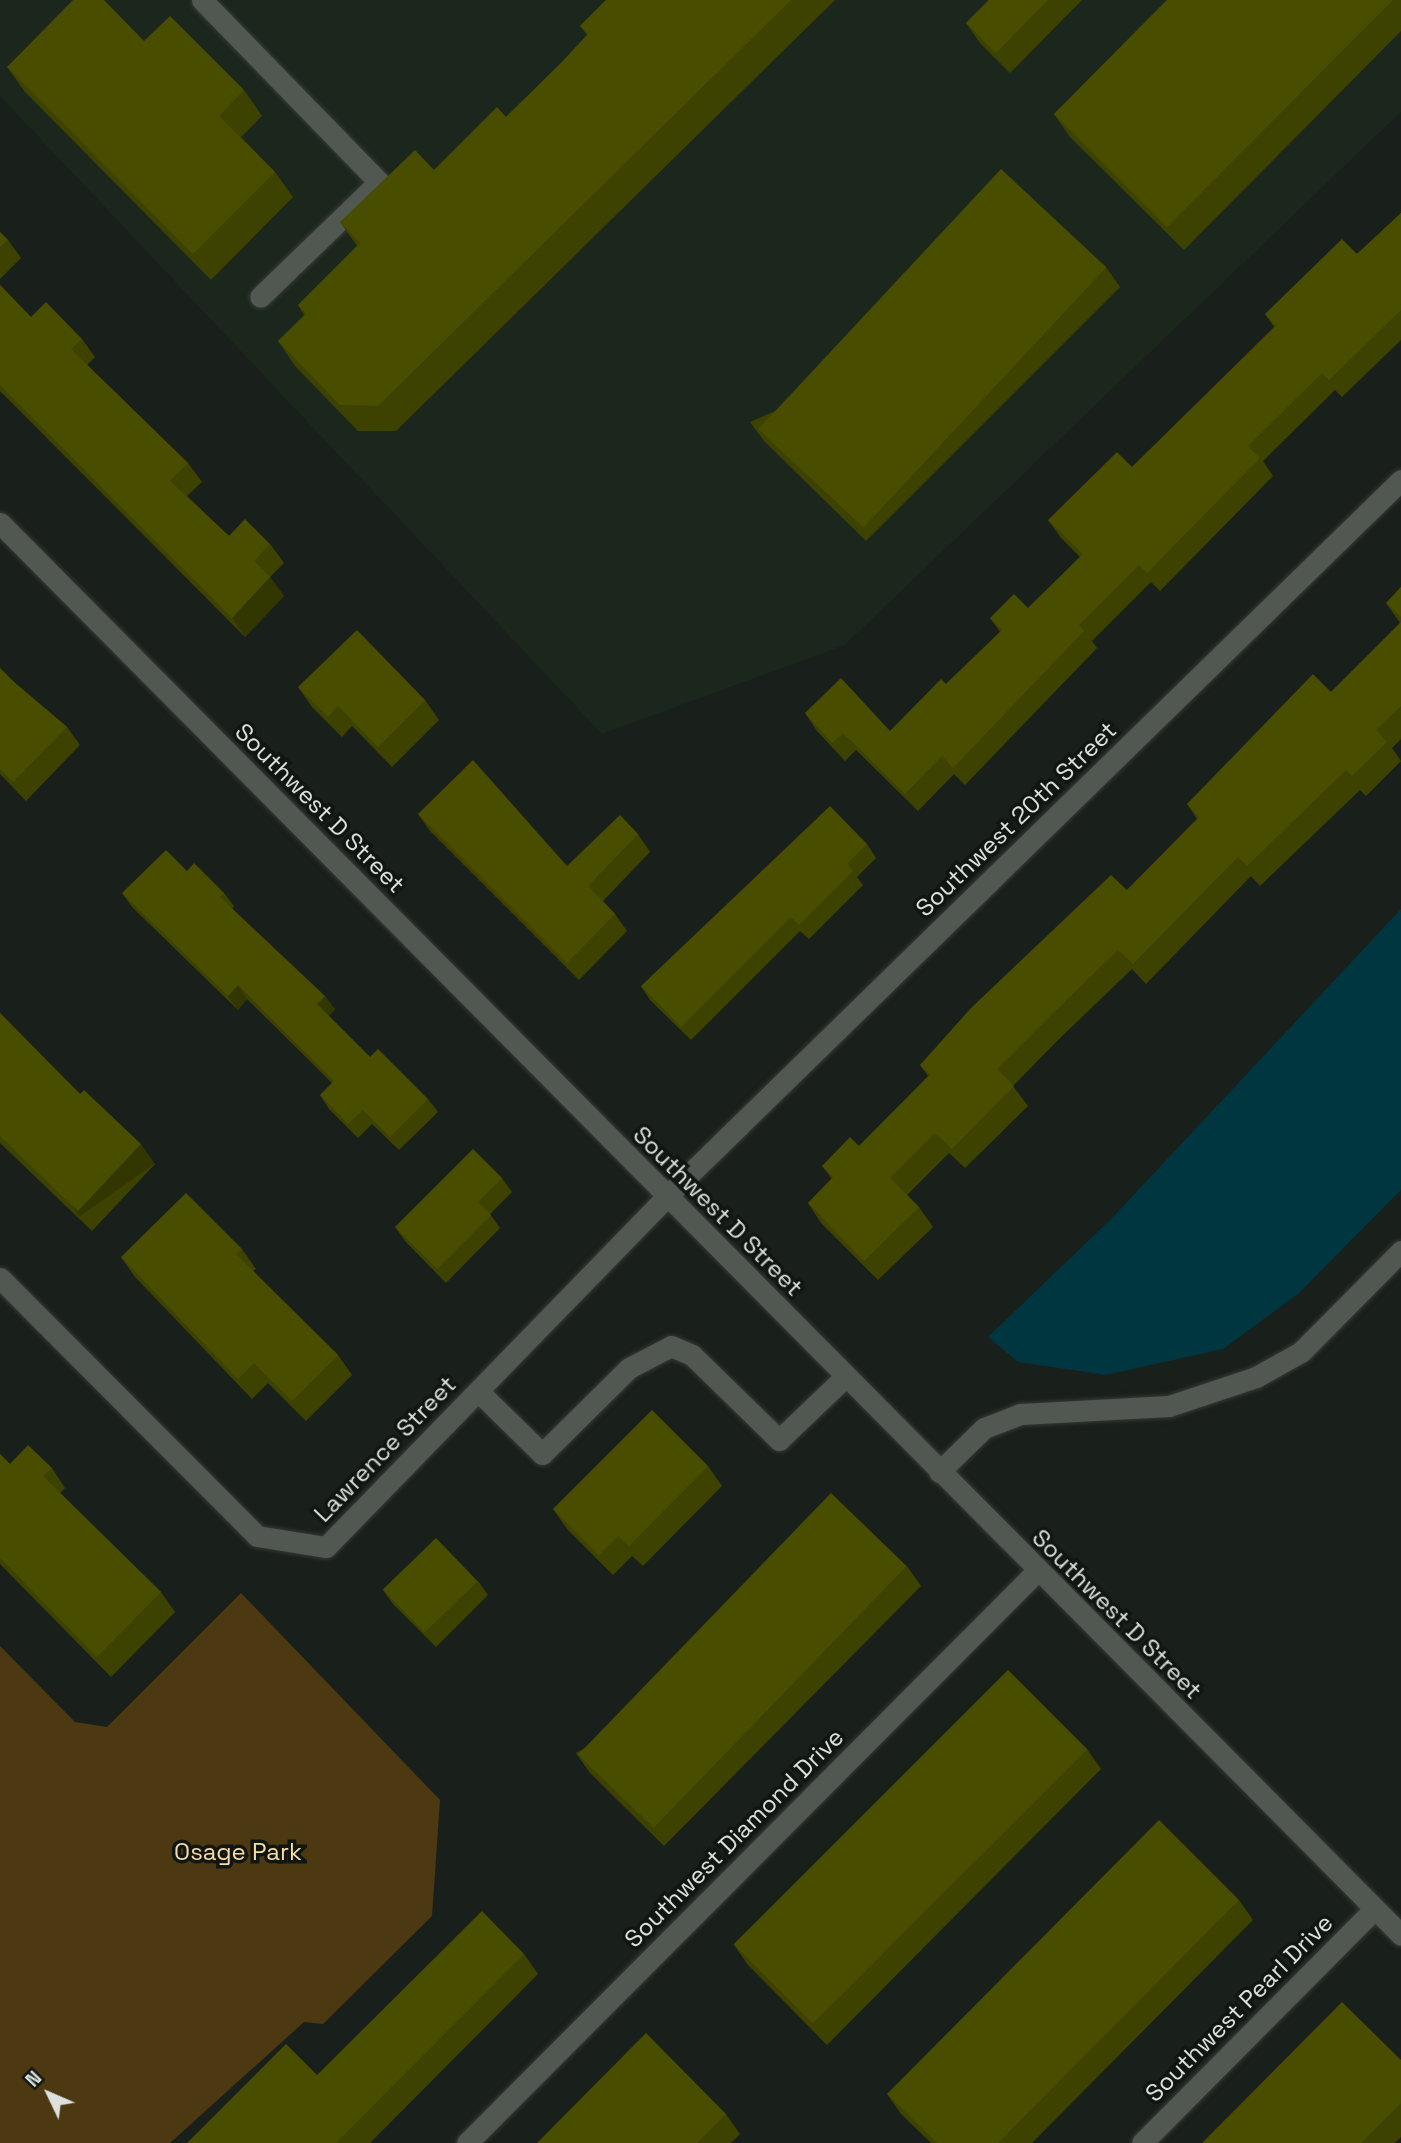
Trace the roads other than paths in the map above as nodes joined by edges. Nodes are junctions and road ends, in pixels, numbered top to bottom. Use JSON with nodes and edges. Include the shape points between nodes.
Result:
{"nodes":[{"id":1,"x":202,"y":0,"type":"edge"},
{"id":2,"x":260,"y":297,"type":"dead end"},
{"id":3,"x":1401,"y":480,"type":"edge"},
{"id":4,"x":0,"y":523,"type":"edge"},
{"id":5,"x":667,"y":1196,"type":"junction"},
{"id":6,"x":1401,"y":1251,"type":"edge"},
{"id":7,"x":0,"y":1278,"type":"edge"},
{"id":8,"x":845,"y":1377,"type":"junction"},
{"id":9,"x":478,"y":1391,"type":"junction"},
{"id":10,"x":939,"y":1472,"type":"junction"},
{"id":11,"x":1037,"y":1571,"type":"junction"},
{"id":12,"x":1374,"y":1909,"type":"junction"},
{"id":13,"x":1401,"y":1935,"type":"edge"},
{"id":14,"x":467,"y":2143,"type":"edge"},
{"id":15,"x":1142,"y":2143,"type":"edge"}],
"edges":[{"from":1,"to":2,"type":"street","via":[[379,182]]},
{"from":3,"to":5,"type":"street","name":"Southwest 20th Street"},
{"from":4,"to":5,"type":"street","name":"Southwest D Street"},
{"from":5,"to":8,"type":"street","name":"Southwest D Street"},
{"from":5,"to":9,"type":"street","name":"Lawrence Street"},
{"from":6,"to":10,"type":"street","via":[[1301,1352],[1256,1377],[1169,1406],[1021,1414],[984,1428]]},
{"from":7,"to":9,"type":"street","name":"Lawrence Street","via":[[257,1536],[326,1547]]},
{"from":8,"to":9,"type":"street","via":[[779,1440],[692,1355],[671,1346],[653,1351],[542,1454]]},
{"from":8,"to":10,"type":"street","name":"Southwest D Street"},
{"from":10,"to":11,"type":"street","name":"Southwest D Street"},
{"from":11,"to":12,"type":"street","name":"Southwest D Street"},
{"from":11,"to":14,"type":"street","name":"Southwest Diamond Drive"},
{"from":12,"to":13,"type":"street","name":"Southwest D Street"},
{"from":12,"to":15,"type":"street","name":"Southwest Pearl Drive"}]}
